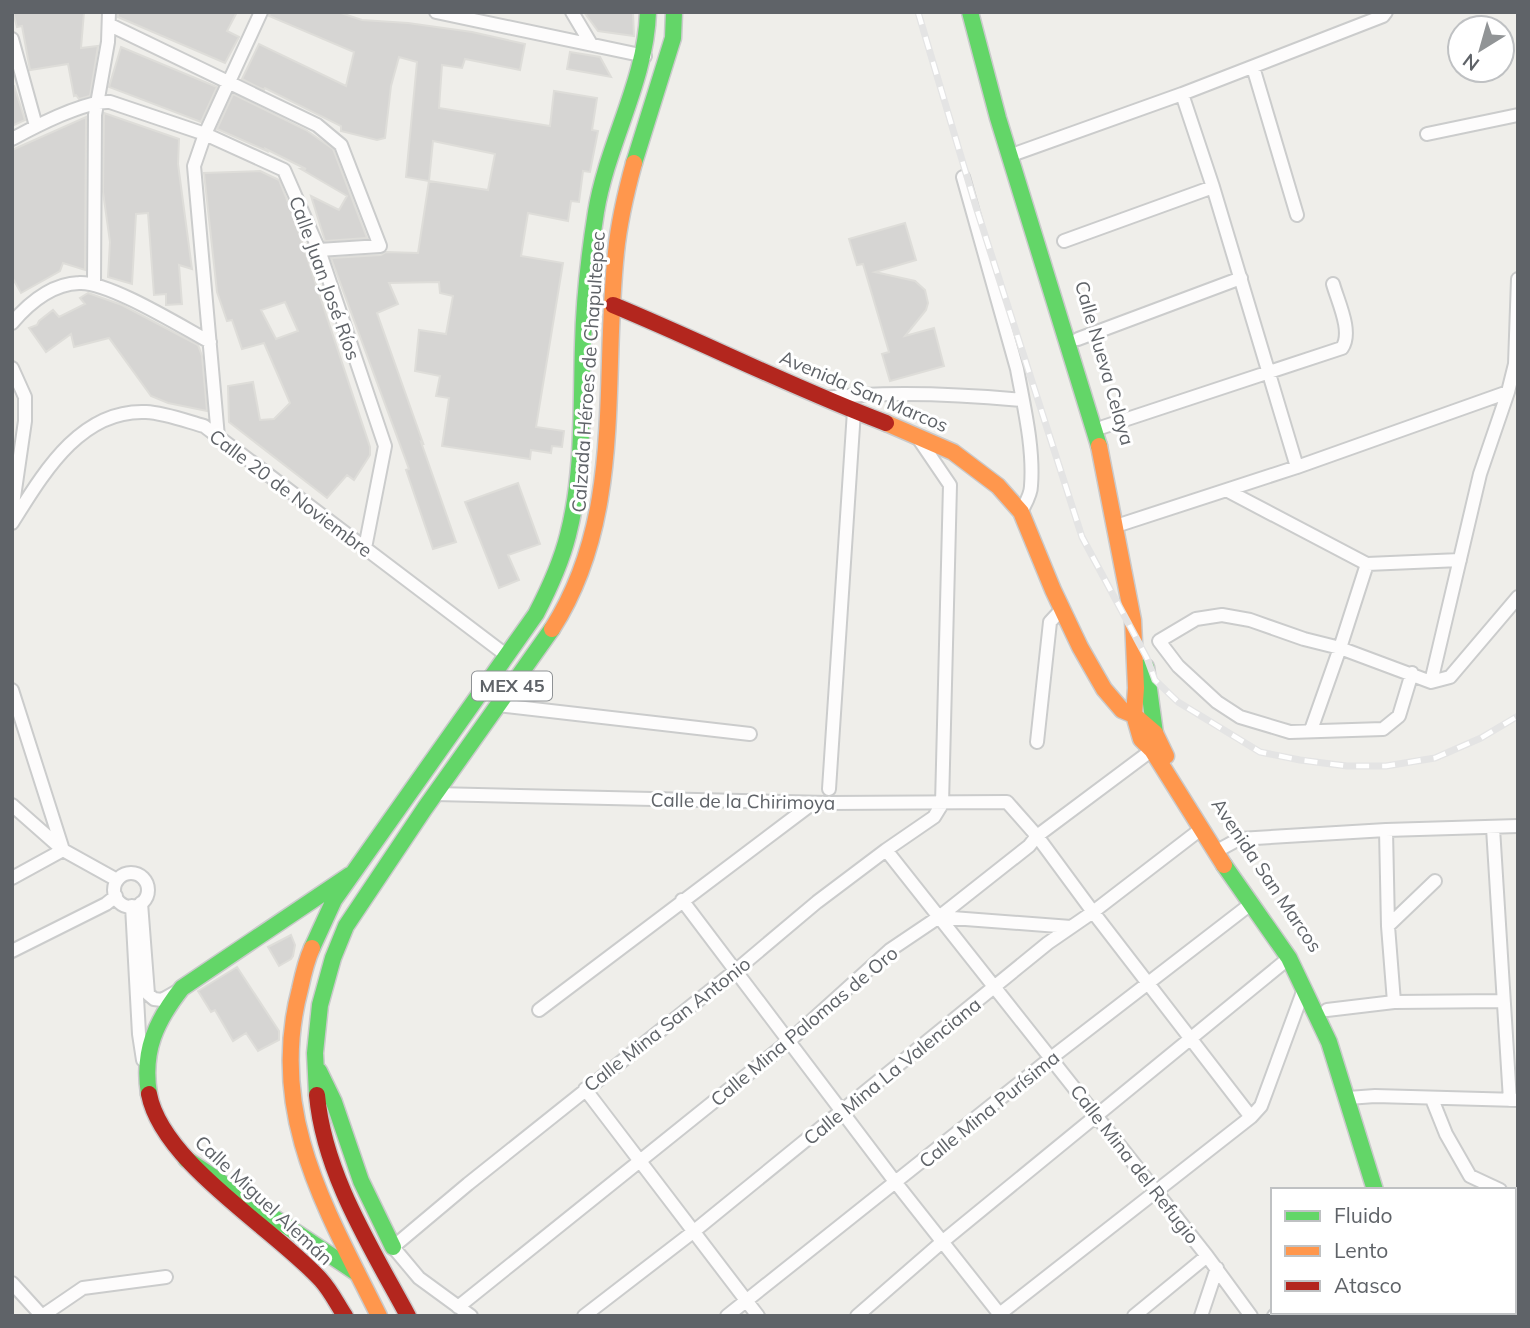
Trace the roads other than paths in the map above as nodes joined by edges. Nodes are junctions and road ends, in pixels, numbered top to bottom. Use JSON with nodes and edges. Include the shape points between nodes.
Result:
{"nodes":[{"id":1,"x":261,"y":12,"type":"edge"},
{"id":2,"x":436,"y":12,"type":"edge"},
{"id":3,"x":572,"y":12,"type":"edge"},
{"id":4,"x":648,"y":12,"type":"edge"},
{"id":5,"x":674,"y":12,"type":"edge"},
{"id":6,"x":970,"y":12,"type":"edge"},
{"id":7,"x":977,"y":12,"type":"edge"},
{"id":8,"x":1386,"y":12,"type":"edge"},
{"id":9,"x":110,"y":18,"type":"edge"},
{"id":10,"x":12,"y":39,"type":"edge"},
{"id":11,"x":591,"y":44,"type":"junction"},
{"id":12,"x":645,"y":56,"type":"junction"},
{"id":13,"x":1253,"y":67,"type":"junction"},
{"id":14,"x":229,"y":81,"type":"junction"},
{"id":15,"x":1181,"y":94,"type":"junction"},
{"id":16,"x":98,"y":101,"type":"junction"},
{"id":17,"x":1518,"y":115,"type":"edge"},
{"id":18,"x":36,"y":126,"type":"junction"},
{"id":19,"x":205,"y":134,"type":"junction"},
{"id":20,"x":1427,"y":134,"type":"dead end"},
{"id":21,"x":13,"y":137,"type":"edge"},
{"id":22,"x":1013,"y":155,"type":"junction"},
{"id":23,"x":963,"y":177,"type":"dead end"},
{"id":24,"x":1213,"y":187,"type":"junction"},
{"id":25,"x":1297,"y":215,"type":"dead end"},
{"id":26,"x":1064,"y":241,"type":"dead end"},
{"id":27,"x":319,"y":250,"type":"junction"},
{"id":28,"x":1241,"y":278,"type":"junction"},
{"id":29,"x":1518,"y":279,"type":"edge"},
{"id":30,"x":94,"y":284,"type":"junction"},
{"id":31,"x":1333,"y":284,"type":"dead end"},
{"id":32,"x":613,"y":305,"type":"junction"},
{"id":33,"x":12,"y":323,"type":"edge"},
{"id":34,"x":1078,"y":339,"type":"junction"},
{"id":35,"x":210,"y":342,"type":"junction"},
{"id":36,"x":1517,"y":364,"type":"edge"},
{"id":37,"x":12,"y":368,"type":"edge"},
{"id":38,"x":1266,"y":371,"type":"junction"},
{"id":39,"x":1508,"y":392,"type":"junction"},
{"id":40,"x":821,"y":398,"type":"junction"},
{"id":41,"x":1022,"y":400,"type":"junction"},
{"id":42,"x":854,"y":411,"type":"junction"},
{"id":43,"x":1103,"y":427,"type":"junction"},
{"id":44,"x":916,"y":434,"type":"junction"},
{"id":45,"x":218,"y":437,"type":"junction"},
{"id":46,"x":1297,"y":467,"type":"junction"},
{"id":47,"x":1227,"y":491,"type":"junction"},
{"id":48,"x":12,"y":511,"type":"edge"},
{"id":49,"x":1021,"y":512,"type":"junction"},
{"id":50,"x":12,"y":523,"type":"edge"},
{"id":51,"x":1120,"y":525,"type":"junction"},
{"id":52,"x":365,"y":548,"type":"junction"},
{"id":53,"x":1460,"y":560,"type":"junction"},
{"id":54,"x":1367,"y":564,"type":"junction"},
{"id":55,"x":1518,"y":597,"type":"edge"},
{"id":56,"x":1062,"y":609,"type":"junction"},
{"id":57,"x":1340,"y":648,"type":"junction"},
{"id":58,"x":506,"y":655,"type":"junction"},
{"id":59,"x":1412,"y":673,"type":"junction"},
{"id":60,"x":1432,"y":682,"type":"junction"},
{"id":61,"x":12,"y":690,"type":"edge"},
{"id":62,"x":498,"y":705,"type":"junction"},
{"id":63,"x":1134,"y":715,"type":"junction"},
{"id":64,"x":1311,"y":730,"type":"junction"},
{"id":65,"x":1155,"y":733,"type":"junction"},
{"id":66,"x":750,"y":734,"type":"dead end"},
{"id":67,"x":1037,"y":742,"type":"dead end"},
{"id":68,"x":1152,"y":750,"type":"junction"},
{"id":69,"x":829,"y":789,"type":"dead end"},
{"id":70,"x":435,"y":794,"type":"junction"},
{"id":71,"x":813,"y":803,"type":"junction"},
{"id":72,"x":942,"y":804,"type":"junction"},
{"id":73,"x":12,"y":805,"type":"edge"},
{"id":74,"x":1518,"y":826,"type":"edge"},
{"id":75,"x":1493,"y":828,"type":"junction"},
{"id":76,"x":1201,"y":829,"type":"junction"},
{"id":77,"x":1386,"y":830,"type":"junction"},
{"id":78,"x":1037,"y":836,"type":"junction"},
{"id":79,"x":63,"y":850,"type":"junction"},
{"id":80,"x":886,"y":850,"type":"junction"},
{"id":81,"x":1219,"y":850,"type":"junction"},
{"id":82,"x":349,"y":875,"type":"junction"},
{"id":83,"x":12,"y":878,"type":"edge"},
{"id":84,"x":117,"y":880,"type":"junction"},
{"id":85,"x":1435,"y":881,"type":"dead end"},
{"id":86,"x":116,"y":896,"type":"junction"},
{"id":87,"x":682,"y":900,"type":"junction"},
{"id":88,"x":1252,"y":903,"type":"junction"},
{"id":89,"x":137,"y":905,"type":"junction"},
{"id":90,"x":1093,"y":912,"type":"junction"},
{"id":91,"x":939,"y":917,"type":"junction"},
{"id":92,"x":1388,"y":926,"type":"junction"},
{"id":93,"x":1071,"y":927,"type":"junction"},
{"id":94,"x":12,"y":951,"type":"edge"},
{"id":95,"x":1289,"y":958,"type":"junction"},
{"id":96,"x":736,"y":971,"type":"junction"},
{"id":97,"x":1149,"y":983,"type":"junction"},
{"id":98,"x":182,"y":988,"type":"junction"},
{"id":99,"x":995,"y":988,"type":"junction"},
{"id":100,"x":1304,"y":989,"type":"junction"},
{"id":101,"x":1503,"y":1001,"type":"junction"},
{"id":102,"x":1394,"y":1002,"type":"junction"},
{"id":103,"x":539,"y":1010,"type":"dead end"},
{"id":104,"x":1327,"y":1010,"type":"junction"},
{"id":105,"x":1192,"y":1038,"type":"junction"},
{"id":106,"x":788,"y":1042,"type":"junction"},
{"id":107,"x":1051,"y":1058,"type":"junction"},
{"id":108,"x":315,"y":1062,"type":"junction"},
{"id":109,"x":147,"y":1080,"type":"junction"},
{"id":110,"x":585,"y":1089,"type":"junction"},
{"id":111,"x":1354,"y":1098,"type":"junction"},
{"id":112,"x":1432,"y":1099,"type":"junction"},
{"id":113,"x":1514,"y":1100,"type":"edge"},
{"id":114,"x":842,"y":1111,"type":"junction"},
{"id":115,"x":1096,"y":1117,"type":"junction"},
{"id":116,"x":1251,"y":1117,"type":"junction"},
{"id":117,"x":186,"y":1159,"type":"junction"},
{"id":118,"x":640,"y":1162,"type":"junction"},
{"id":119,"x":896,"y":1183,"type":"junction"},
{"id":120,"x":1375,"y":1188,"type":"edge"},
{"id":121,"x":1384,"y":1188,"type":"edge"},
{"id":122,"x":1496,"y":1188,"type":"edge"},
{"id":123,"x":1156,"y":1192,"type":"junction"},
{"id":124,"x":692,"y":1232,"type":"junction"},
{"id":125,"x":942,"y":1242,"type":"junction"},
{"id":126,"x":393,"y":1247,"type":"junction"},
{"id":127,"x":1207,"y":1256,"type":"junction"},
{"id":128,"x":1217,"y":1268,"type":"junction"},
{"id":129,"x":357,"y":1273,"type":"junction"},
{"id":130,"x":166,"y":1277,"type":"dead end"},
{"id":131,"x":12,"y":1283,"type":"edge"},
{"id":132,"x":746,"y":1300,"type":"junction"},
{"id":133,"x":458,"y":1307,"type":"junction"},
{"id":134,"x":999,"y":1315,"type":"edge"},
{"id":135,"x":42,"y":1316,"type":"edge"},
{"id":136,"x":345,"y":1316,"type":"edge"},
{"id":137,"x":379,"y":1316,"type":"edge"},
{"id":138,"x":408,"y":1316,"type":"edge"},
{"id":139,"x":471,"y":1316,"type":"edge"},
{"id":140,"x":584,"y":1316,"type":"edge"},
{"id":141,"x":727,"y":1316,"type":"edge"},
{"id":142,"x":758,"y":1316,"type":"edge"},
{"id":143,"x":857,"y":1316,"type":"edge"},
{"id":144,"x":1134,"y":1316,"type":"edge"},
{"id":145,"x":1201,"y":1316,"type":"edge"},
{"id":146,"x":1251,"y":1316,"type":"edge"}],
"edges":[{"from":1,"to":14,"type":"street"},
{"from":2,"to":11,"type":"street"},
{"from":3,"to":11,"type":"street"},
{"from":4,"to":12,"type":"main road","name":"Calzada Héroes de Chapultepec","number":"MEX 45"},
{"from":5,"to":32,"type":"main road","name":"Calzada Héroes de Chapultepec","number":"MEX 45","via":[[673,38],[622,207]]},
{"from":6,"to":22,"type":"main road","name":"Calle Nueva Celaya"},
{"from":7,"to":22,"type":"main road","name":"Calle Nueva Celaya"},
{"from":8,"to":13,"type":"street"},
{"from":9,"to":14,"type":"street"},
{"from":9,"to":16,"type":"street"},
{"from":10,"to":18,"type":"street"},
{"from":11,"to":12,"type":"street"},
{"from":12,"to":58,"type":"main road","name":"Calzada Héroes de Chapultepec","number":"MEX 45","via":[[614,140],[597,210],[585,303],[579,487],[570,534],[549,591]]},
{"from":13,"to":15,"type":"street"},
{"from":13,"to":25,"type":"street"},
{"from":14,"to":19,"type":"street"},
{"from":14,"to":27,"type":"street","via":[[317,125],[341,145],[380,246]]},
{"from":15,"to":22,"type":"street"},
{"from":15,"to":24,"type":"street"},
{"from":16,"to":18,"type":"street"},
{"from":16,"to":19,"type":"street","name":"Calle Juan José Ríos"},
{"from":16,"to":30,"type":"street","via":[[94,115]]},
{"from":17,"to":20,"type":"street"},
{"from":18,"to":21,"type":"street"},
{"from":19,"to":27,"type":"street","name":"Calle Juan José Ríos","via":[[284,170]]},
{"from":19,"to":35,"type":"street","via":[[194,166]]},
{"from":22,"to":34,"type":"main road","name":"Calle Nueva Celaya"},
{"from":22,"to":51,"type":"main road","name":"Calle Nueva Celaya"},
{"from":23,"to":41,"type":"street"},
{"from":24,"to":26,"type":"street"},
{"from":24,"to":28,"type":"street"},
{"from":27,"to":52,"type":"street","name":"Calle Juan José Ríos","via":[[385,446]]},
{"from":28,"to":34,"type":"street"},
{"from":28,"to":38,"type":"street"},
{"from":29,"to":36,"type":"street"},
{"from":30,"to":33,"type":"street","via":[[76,283],[47,293]]},
{"from":30,"to":35,"type":"street"},
{"from":31,"to":38,"type":"street","via":[[1346,333],[1342,348]]},
{"from":32,"to":40,"type":"main road","name":"Avenida San Marcos"},
{"from":32,"to":62,"type":"main road","name":"Calzada Héroes de Chapultepec","number":"MEX 45","via":[[604,478],[595,531],[570,600]]},
{"from":34,"to":43,"type":"main road","name":"Calle Nueva Celaya"},
{"from":35,"to":45,"type":"street"},
{"from":36,"to":39,"type":"street"},
{"from":37,"to":48,"type":"street","via":[[22,387],[25,409]]},
{"from":38,"to":43,"type":"street"},
{"from":38,"to":46,"type":"street"},
{"from":39,"to":46,"type":"street"},
{"from":39,"to":53,"type":"street","via":[[1480,474]]},
{"from":40,"to":41,"type":"street","via":[[962,395]]},
{"from":40,"to":42,"type":"main road","name":"Avenida San Marcos"},
{"from":41,"to":49,"type":"street","via":[[1031,489]]},
{"from":42,"to":44,"type":"main road","name":"Avenida San Marcos"},
{"from":42,"to":69,"type":"street"},
{"from":43,"to":51,"type":"main road","name":"Calle Nueva Celaya"},
{"from":44,"to":49,"type":"main road","name":"Avenida San Marcos","via":[[969,463]]},
{"from":44,"to":72,"type":"street","via":[[950,485]]},
{"from":45,"to":50,"type":"street","name":"Calle 20 de Noviembre","via":[[204,426],[150,412],[106,419],[70,444]]},
{"from":45,"to":52,"type":"street","name":"Calle 20 de Noviembre"},
{"from":46,"to":47,"type":"street"},
{"from":47,"to":51,"type":"street"},
{"from":47,"to":54,"type":"street"},
{"from":49,"to":56,"type":"main road","name":"Avenida San Marcos"},
{"from":51,"to":63,"type":"main road","name":"Calle Nueva Celaya","via":[[1135,638]]},
{"from":51,"to":65,"type":"main road","name":"Calle Nueva Celaya","via":[[1147,636],[1146,673]]},
{"from":52,"to":58,"type":"street","name":"Calle 20 de Noviembre"},
{"from":53,"to":54,"type":"street"},
{"from":53,"to":60,"type":"street"},
{"from":54,"to":57,"type":"street"},
{"from":55,"to":60,"type":"street","via":[[1450,677]]},
{"from":56,"to":63,"type":"main road","name":"Avenida San Marcos","via":[[1104,689],[1122,710]]},
{"from":56,"to":67,"type":"street","via":[[1050,622]]},
{"from":57,"to":59,"type":"street"},
{"from":57,"to":64,"type":"street"},
{"from":57,"to":64,"type":"street","via":[[1222,615],[1196,619],[1159,640],[1202,689],[1240,717],[1290,732]]},
{"from":58,"to":82,"type":"main road","name":"Calzada Héroes de Chapultepec","number":"MEX 45"},
{"from":59,"to":60,"type":"street"},
{"from":59,"to":64,"type":"street","via":[[1399,716],[1382,729]]},
{"from":61,"to":79,"type":"street"},
{"from":62,"to":66,"type":"street"},
{"from":62,"to":70,"type":"main road","name":"Calzada Héroes de Chapultepec","number":"MEX 45"},
{"from":63,"to":65,"type":"main road","name":"Avenida San Marcos"},
{"from":63,"to":68,"type":"main road","name":"Avenida San Marcos","via":[[1141,739]]},
{"from":65,"to":81,"type":"main road","name":"Avenida San Marcos"},
{"from":68,"to":76,"type":"main road","name":"Avenida San Marcos"},
{"from":68,"to":78,"type":"street","name":"Calle Mina Palomas de Oro"},
{"from":70,"to":71,"type":"street","name":"Calle de la Chirimoya"},
{"from":70,"to":108,"type":"main road","name":"Calzada Héroes de Chapultepec","number":"MEX 45","via":[[344,931],[324,992]]},
{"from":71,"to":72,"type":"street","name":"Calle de la Chirimoya"},
{"from":71,"to":87,"type":"street"},
{"from":72,"to":78,"type":"street","name":"Calle de la Chirimoya","via":[[1007,802]]},
{"from":72,"to":80,"type":"street","name":"Calle Mina San Antonio","via":[[934,817]]},
{"from":73,"to":79,"type":"street"},
{"from":74,"to":75,"type":"street"},
{"from":75,"to":77,"type":"street"},
{"from":75,"to":101,"type":"street"},
{"from":76,"to":81,"type":"main road","name":"Avenida San Marcos"},
{"from":76,"to":90,"type":"street","name":"Calle Mina La Valenciana"},
{"from":77,"to":81,"type":"street","via":[[1239,839]]},
{"from":77,"to":92,"type":"street"},
{"from":78,"to":90,"type":"street"},
{"from":78,"to":91,"type":"street","name":"Calle Mina Palomas de Oro"},
{"from":79,"to":83,"type":"street"},
{"from":79,"to":84,"type":"street"},
{"from":80,"to":91,"type":"street","name":"Calle Mina del Refugio"},
{"from":80,"to":96,"type":"street","name":"Calle Mina San Antonio"},
{"from":81,"to":88,"type":"main road","name":"Avenida San Marcos"},
{"from":81,"to":104,"type":"main road","name":"Avenida San Marcos","via":[[1292,944]]},
{"from":82,"to":98,"type":"main road"},
{"from":82,"to":129,"type":"main road","name":"Calzada Héroes de Chapultepec","number":"MEX 45","via":[[323,922],[300,982],[289,1065],[305,1158]]},
{"from":84,"to":86,"type":"street"},
{"from":84,"to":89,"type":"street","via":[[131,872],[142,876],[148,891]]},
{"from":85,"to":92,"type":"street"},
{"from":86,"to":89,"type":"street","via":[[123,905]]},
{"from":86,"to":94,"type":"street"},
{"from":87,"to":96,"type":"street"},
{"from":87,"to":103,"type":"street"},
{"from":88,"to":95,"type":"main road","name":"Avenida San Marcos"},
{"from":88,"to":97,"type":"street","name":"Calle Mina Purísima"},
{"from":89,"to":98,"type":"street","via":[[148,994],[162,1000]]},
{"from":89,"to":109,"type":"street","name":"Calle Miguel Alemán","via":[[139,1034]]},
{"from":90,"to":93,"type":"street","name":"Calle Mina La Valenciana"},
{"from":90,"to":97,"type":"street"},
{"from":91,"to":93,"type":"street"},
{"from":91,"to":99,"type":"street","name":"Calle Mina del Refugio"},
{"from":91,"to":106,"type":"street","name":"Calle Mina Palomas de Oro","via":[[890,950]]},
{"from":92,"to":102,"type":"street"},
{"from":93,"to":99,"type":"street","name":"Calle Mina La Valenciana"},
{"from":95,"to":100,"type":"main road","name":"Avenida San Marcos"},
{"from":95,"to":105,"type":"street"},
{"from":96,"to":106,"type":"street"},
{"from":96,"to":110,"type":"street","name":"Calle Mina San Antonio"},
{"from":97,"to":105,"type":"street"},
{"from":97,"to":107,"type":"street","name":"Calle Mina Purísima"},
{"from":98,"to":109,"type":"main road","via":[[164,1011],[151,1041]]},
{"from":99,"to":107,"type":"street","name":"Calle Mina del Refugio"},
{"from":99,"to":114,"type":"street","name":"Calle Mina La Valenciana"},
{"from":100,"to":111,"type":"main road","name":"Avenida San Marcos"},
{"from":100,"to":116,"type":"street","via":[[1261,1106]]},
{"from":101,"to":102,"type":"street"},
{"from":101,"to":113,"type":"street"},
{"from":102,"to":104,"type":"street"},
{"from":104,"to":111,"type":"main road","name":"Avenida San Marcos"},
{"from":105,"to":115,"type":"street"},
{"from":105,"to":116,"type":"street"},
{"from":106,"to":114,"type":"street"},
{"from":106,"to":118,"type":"street","name":"Calle Mina Palomas de Oro"},
{"from":107,"to":115,"type":"street","name":"Calle Mina del Refugio"},
{"from":107,"to":119,"type":"street","name":"Calle Mina Purísima"},
{"from":108,"to":126,"type":"main road","via":[[361,1181]]},
{"from":108,"to":138,"type":"main road","name":"Calzada Héroes de Chapultepec","number":"MEX 45","via":[[318,1106],[332,1159]]},
{"from":109,"to":117,"type":"main road","name":"Calle Miguel Alemán","via":[[163,1128]]},
{"from":110,"to":118,"type":"street"},
{"from":110,"to":126,"type":"street","name":"Calle Mina San Antonio"},
{"from":111,"to":112,"type":"street"},
{"from":111,"to":120,"type":"main road","name":"Avenida San Marcos"},
{"from":111,"to":121,"type":"main road","name":"Avenida San Marcos"},
{"from":112,"to":113,"type":"street"},
{"from":112,"to":122,"type":"street","via":[[1470,1176]]},
{"from":114,"to":119,"type":"street"},
{"from":114,"to":124,"type":"street","name":"Calle Mina La Valenciana"},
{"from":115,"to":123,"type":"street","name":"Calle Mina del Refugio"},
{"from":115,"to":125,"type":"street"},
{"from":116,"to":123,"type":"street"},
{"from":117,"to":129,"type":"main road"},
{"from":117,"to":136,"type":"main road","name":"Calle Miguel Alemán","via":[[321,1282]]},
{"from":118,"to":124,"type":"street"},
{"from":118,"to":133,"type":"street","name":"Calle Mina Palomas de Oro"},
{"from":119,"to":125,"type":"street"},
{"from":119,"to":132,"type":"street","name":"Calle Mina Purísima"},
{"from":123,"to":127,"type":"street","name":"Calle Mina del Refugio"},
{"from":123,"to":134,"type":"street"},
{"from":124,"to":132,"type":"street"},
{"from":124,"to":140,"type":"street","name":"Calle Mina La Valenciana"},
{"from":125,"to":134,"type":"street"},
{"from":125,"to":143,"type":"street"},
{"from":126,"to":133,"type":"street","via":[[419,1278]]},
{"from":127,"to":128,"type":"street","name":"Calle Mina del Refugio"},
{"from":127,"to":144,"type":"street"},
{"from":128,"to":145,"type":"street"},
{"from":128,"to":146,"type":"street","name":"Calle Mina del Refugio"},
{"from":129,"to":137,"type":"main road","name":"Calzada Héroes de Chapultepec","number":"MEX 45"},
{"from":130,"to":135,"type":"street","via":[[83,1288]]},
{"from":131,"to":135,"type":"street"},
{"from":132,"to":141,"type":"street","name":"Calle Mina Purísima"},
{"from":132,"to":142,"type":"street"},
{"from":133,"to":139,"type":"street"}]}
